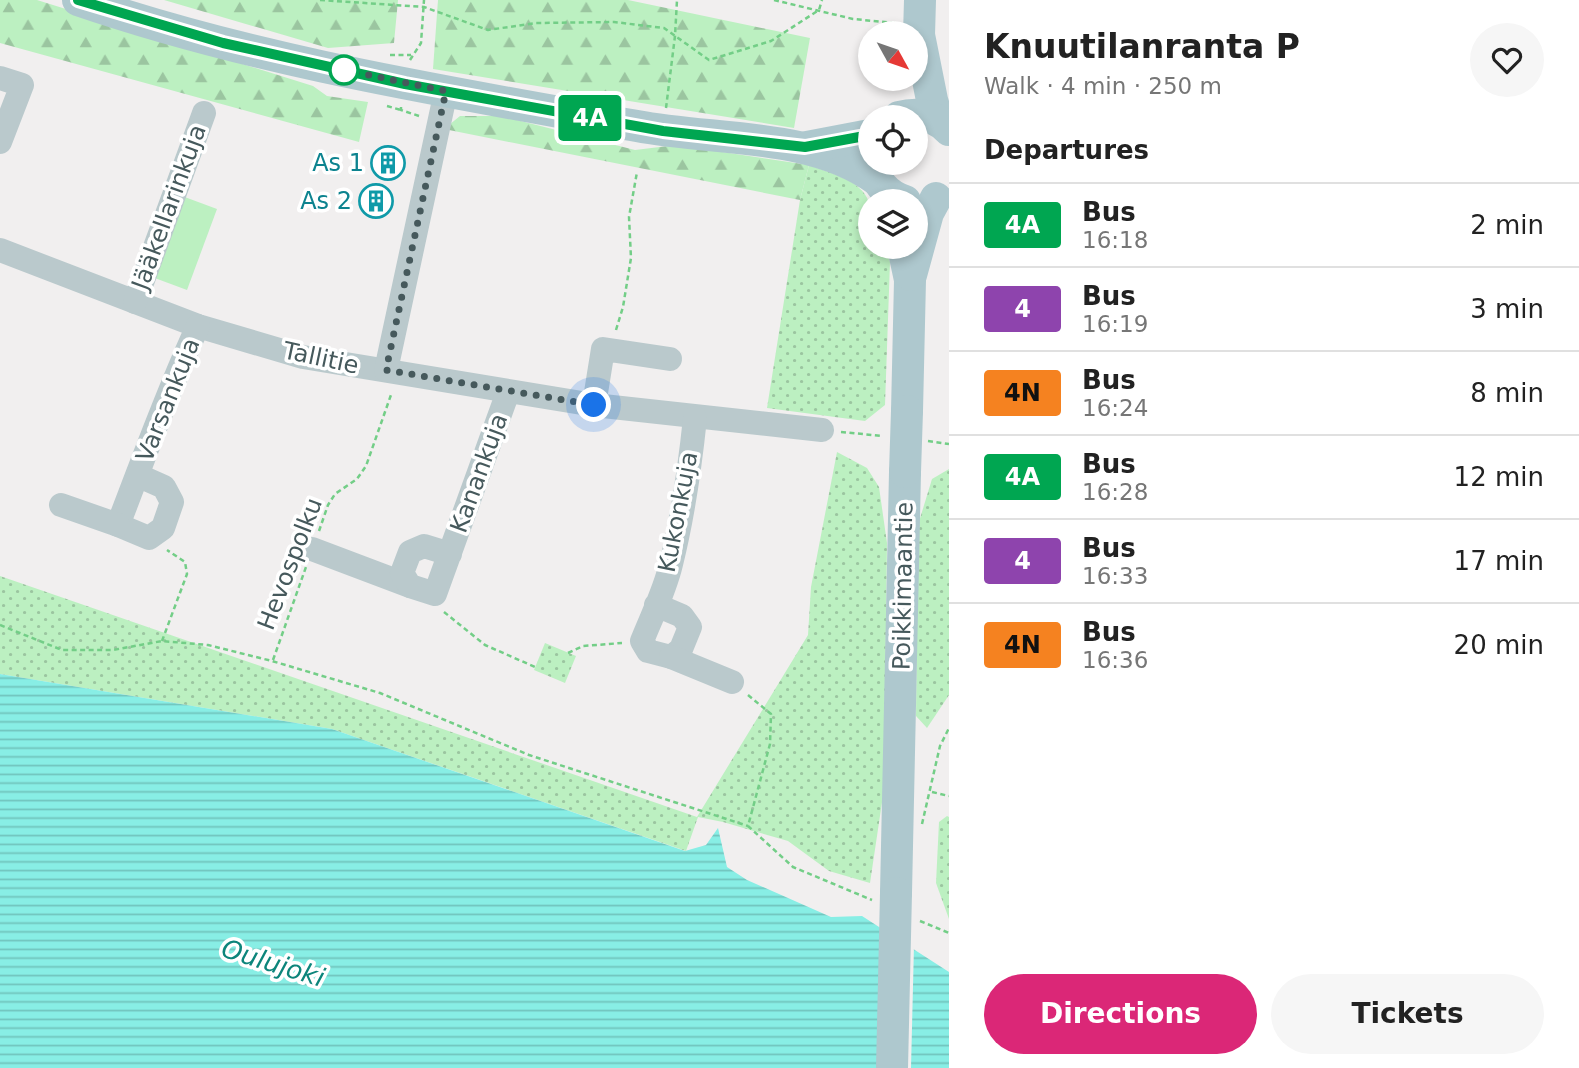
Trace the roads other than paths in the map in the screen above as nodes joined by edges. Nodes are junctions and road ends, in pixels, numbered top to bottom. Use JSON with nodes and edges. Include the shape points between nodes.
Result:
{"nodes":[{"id":1,"x":78,"y":0,"type":"edge"},
{"id":2,"x":920,"y":0,"type":"edge"},
{"id":3,"x":914,"y":21,"type":"edge"},
{"id":4,"x":11,"y":81,"type":"edge"},
{"id":5,"x":928,"y":89,"type":"edge"},
{"id":6,"x":446,"y":91,"type":"junction"},
{"id":7,"x":204,"y":113,"type":"dead end"},
{"id":8,"x":928,"y":117,"type":"edge"},
{"id":9,"x":944,"y":125,"type":"edge"},
{"id":10,"x":858,"y":137,"type":"edge"},
{"id":11,"x":0,"y":142,"type":"edge"},
{"id":12,"x":805,"y":147,"type":"junction"},
{"id":13,"x":900,"y":189,"type":"edge"},
{"id":14,"x":0,"y":250,"type":"edge"},
{"id":15,"x":906,"y":259,"type":"edge"},
{"id":16,"x":916,"y":259,"type":"edge"},
{"id":17,"x":910,"y":280,"type":"junction"},
{"id":18,"x":135,"y":302,"type":"junction"},
{"id":19,"x":198,"y":326,"type":"junction"},
{"id":20,"x":670,"y":359,"type":"dead end"},
{"id":21,"x":393,"y":372,"type":"junction"},
{"id":22,"x":508,"y":392,"type":"junction"},
{"id":23,"x":594,"y":405,"type":"junction"},
{"id":24,"x":695,"y":418,"type":"junction"},
{"id":25,"x":822,"y":430,"type":"road end"},
{"id":26,"x":137,"y":475,"type":"junction"},
{"id":27,"x":61,"y":505,"type":"dead end"},
{"id":28,"x":118,"y":525,"type":"junction"},
{"id":29,"x":312,"y":549,"type":"road end"},
{"id":30,"x":450,"y":554,"type":"junction"},
{"id":31,"x":410,"y":586,"type":"junction"},
{"id":32,"x":656,"y":605,"type":"junction"},
{"id":33,"x":671,"y":657,"type":"junction"},
{"id":34,"x":732,"y":682,"type":"road end"},
{"id":35,"x":892,"y":1068,"type":"edge"}],
"edges":[{"from":1,"to":6,"type":"main road","via":[[223,43]]},
{"from":2,"to":3,"type":"main road"},
{"from":4,"to":11,"type":"street"},
{"from":5,"to":9,"type":"main road"},
{"from":6,"to":12,"type":"main road","via":[[663,131]]},
{"from":6,"to":21,"type":"street"},
{"from":7,"to":18,"type":"street","name":"Jääkellarinkuja"},
{"from":8,"to":9,"type":"main road"},
{"from":10,"to":12,"type":"main road"},
{"from":12,"to":13,"type":"main road"},
{"from":14,"to":18,"type":"street","name":"Tallitie"},
{"from":15,"to":17,"type":"main road","name":"Poikkimaantie"},
{"from":16,"to":17,"type":"main road","name":"Poikkimaantie"},
{"from":17,"to":35,"type":"main road","name":"Poikkimaantie","bridge":true,"via":[[900,424],[905,472]]},
{"from":18,"to":19,"type":"street","name":"Tallitie"},
{"from":19,"to":21,"type":"street","name":"Tallitie","via":[[303,357]]},
{"from":19,"to":26,"type":"street","name":"Varsankuja"},
{"from":20,"to":23,"type":"street","via":[[603,349]]},
{"from":21,"to":22,"type":"street","name":"Tallitie"},
{"from":22,"to":23,"type":"street","name":"Tallitie"},
{"from":22,"to":30,"type":"street","name":"Kanankuja"},
{"from":23,"to":24,"type":"street","name":"Tallitie"},
{"from":24,"to":25,"type":"street","name":"Tallitie"},
{"from":24,"to":32,"type":"street","name":"Kukonkuja","via":[[671,566]]},
{"from":26,"to":28,"type":"street","name":"Varsankuja"},
{"from":26,"to":28,"type":"street","name":"Varsankuja","via":[[164,487],[172,502],[163,528],[149,538]]},
{"from":27,"to":28,"type":"street"},
{"from":29,"to":31,"type":"street"},
{"from":30,"to":31,"type":"street","name":"Kanankuja","via":[[435,594]]},
{"from":30,"to":31,"type":"street","name":"Kanankuja","via":[[425,546],[410,552],[402,573]]},
{"from":32,"to":33,"type":"street","name":"Kukonkuja","via":[[642,641],[648,651]]},
{"from":32,"to":33,"type":"street","name":"Kukonkuja","via":[[682,616],[690,627],[681,649]]},
{"from":33,"to":34,"type":"street"}]}
